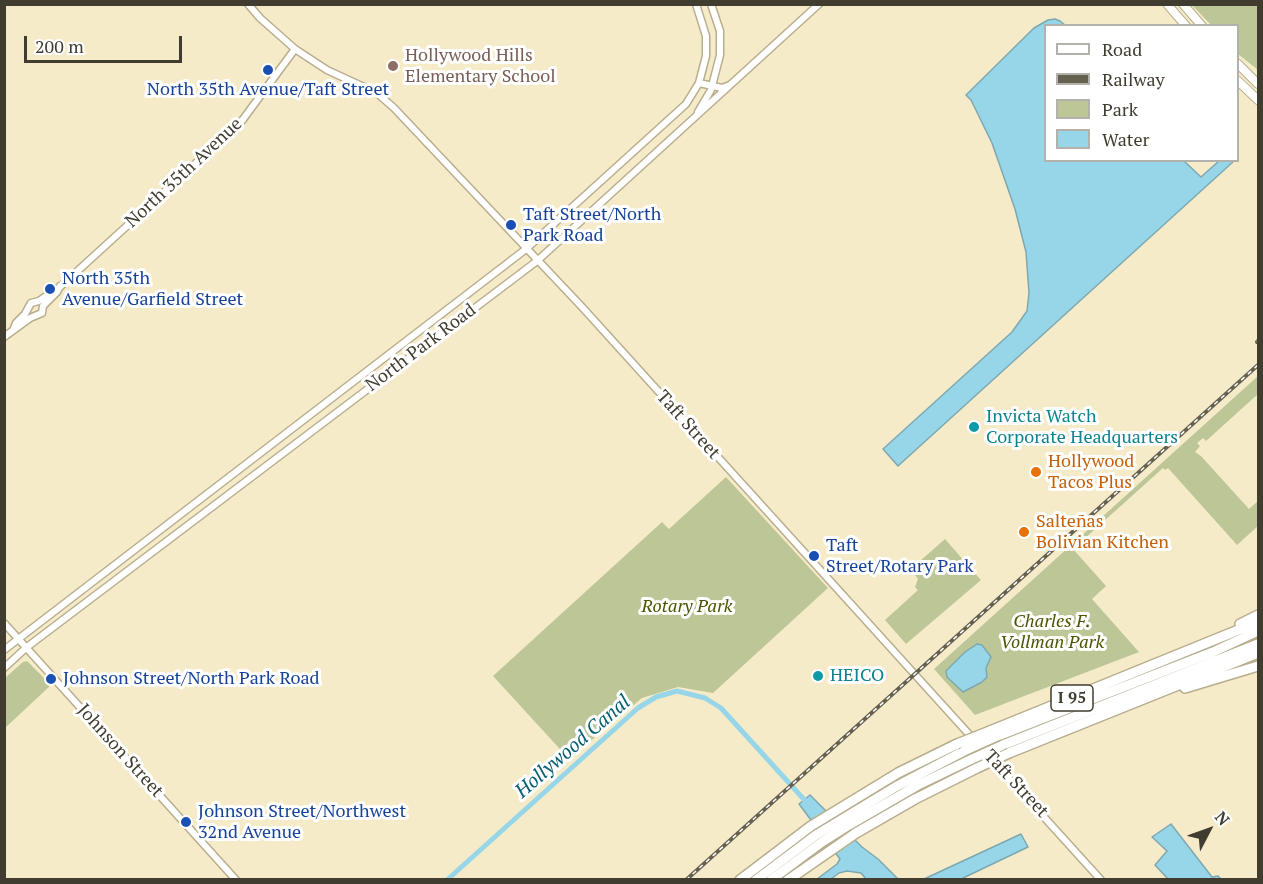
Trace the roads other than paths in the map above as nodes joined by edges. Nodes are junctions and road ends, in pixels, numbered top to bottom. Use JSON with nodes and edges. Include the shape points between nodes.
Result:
{"nodes":[{"id":1,"x":248,"y":4,"type":"edge"},
{"id":2,"x":696,"y":4,"type":"edge"},
{"id":3,"x":711,"y":4,"type":"edge"},
{"id":4,"x":819,"y":4,"type":"edge"},
{"id":5,"x":1167,"y":4,"type":"edge"},
{"id":6,"x":1183,"y":4,"type":"edge"},
{"id":7,"x":1184,"y":24,"type":"edge"},
{"id":8,"x":1200,"y":24,"type":"edge"},
{"id":9,"x":295,"y":49,"type":"junction"},
{"id":10,"x":1239,"y":65,"type":"edge"},
{"id":11,"x":1239,"y":82,"type":"edge"},
{"id":12,"x":699,"y":83,"type":"junction"},
{"id":13,"x":1258,"y":84,"type":"edge"},
{"id":14,"x":730,"y":85,"type":"junction"},
{"id":15,"x":713,"y":86,"type":"junction"},
{"id":16,"x":1258,"y":100,"type":"edge"},
{"id":17,"x":696,"y":115,"type":"junction"},
{"id":18,"x":526,"y":249,"type":"junction"},
{"id":19,"x":537,"y":261,"type":"junction"},
{"id":20,"x":41,"y":304,"type":"junction"},
{"id":21,"x":28,"y":309,"type":"junction"},
{"id":22,"x":34,"y":316,"type":"junction"},
{"id":23,"x":14,"y":328,"type":"junction"},
{"id":24,"x":4,"y":337,"type":"edge"},
{"id":25,"x":1258,"y":615,"type":"edge"},
{"id":26,"x":1258,"y":622,"type":"edge"},
{"id":27,"x":4,"y":623,"type":"edge"},
{"id":28,"x":1258,"y":632,"type":"edge"},
{"id":29,"x":19,"y":638,"type":"junction"},
{"id":30,"x":1258,"y":644,"type":"edge"},
{"id":31,"x":27,"y":647,"type":"junction"},
{"id":32,"x":4,"y":650,"type":"edge"},
{"id":33,"x":1258,"y":652,"type":"edge"},
{"id":34,"x":1154,"y":666,"type":"junction"},
{"id":35,"x":1258,"y":666,"type":"edge"},
{"id":36,"x":4,"y":668,"type":"edge"},
{"id":37,"x":1165,"y":691,"type":"junction"},
{"id":38,"x":992,"y":734,"type":"junction"},
{"id":39,"x":960,"y":747,"type":"junction"},
{"id":40,"x":974,"y":763,"type":"junction"},
{"id":41,"x":845,"y":822,"type":"junction"},
{"id":42,"x":816,"y":834,"type":"junction"},
{"id":43,"x":236,"y":879,"type":"edge"},
{"id":44,"x":740,"y":879,"type":"edge"},
{"id":45,"x":756,"y":879,"type":"edge"},
{"id":46,"x":771,"y":879,"type":"edge"},
{"id":47,"x":788,"y":879,"type":"edge"},
{"id":48,"x":1101,"y":879,"type":"edge"}],
"edges":[{"from":1,"to":9,"type":"street","name":"Taft Street"},
{"from":2,"to":12,"type":"street","name":"North Park Road","via":[[707,49]]},
{"from":3,"to":15,"type":"street","via":[[720,31],[720,55]]},
{"from":4,"to":14,"type":"street","name":"North Park Road"},
{"from":5,"to":7,"type":"main road"},
{"from":6,"to":8,"type":"main road"},
{"from":9,"to":18,"type":"street","name":"Taft Street","via":[[327,70],[377,93]]},
{"from":9,"to":20,"type":"street","name":"North 35th Avenue","via":[[241,122]]},
{"from":10,"to":13,"type":"main road"},
{"from":11,"to":16,"type":"main road"},
{"from":12,"to":15,"type":"street"},
{"from":12,"to":18,"type":"street","name":"North Park Road","via":[[686,104]]},
{"from":14,"to":15,"type":"street"},
{"from":14,"to":17,"type":"street","name":"North Park Road"},
{"from":15,"to":17,"type":"street"},
{"from":17,"to":19,"type":"street","name":"North Park Road"},
{"from":18,"to":19,"type":"street","name":"Taft Street"},
{"from":18,"to":29,"type":"street","name":"North Park Road"},
{"from":19,"to":31,"type":"street","name":"North Park Road"},
{"from":19,"to":48,"type":"street","name":"Taft Street"},
{"from":20,"to":21,"type":"street","via":[[31,303]]},
{"from":20,"to":22,"type":"street","via":[[42,313]]},
{"from":21,"to":22,"type":"street"},
{"from":21,"to":23,"type":"street"},
{"from":22,"to":23,"type":"street"},
{"from":23,"to":24,"type":"street"},
{"from":25,"to":34,"type":"highway"},
{"from":26,"to":34,"type":"highway","number":"I 95"},
{"from":27,"to":29,"type":"street","name":"Johnson Street"},
{"from":28,"to":38,"type":"highway","via":[[1172,669]]},
{"from":29,"to":31,"type":"street","name":"Johnson Street"},
{"from":29,"to":32,"type":"street","name":"North Park Road"},
{"from":30,"to":40,"type":"highway","bridge":true,"via":[[1003,745]]},
{"from":31,"to":36,"type":"street","name":"North Park Road"},
{"from":31,"to":43,"type":"street","name":"Johnson Street"},
{"from":33,"to":37,"type":"highway","number":"I 95"},
{"from":34,"to":38,"type":"highway","number":"I 95"},
{"from":35,"to":37,"type":"highway"},
{"from":37,"to":40,"type":"highway","number":"I 95","bridge":true},
{"from":38,"to":39,"type":"highway","number":"I 95","bridge":true},
{"from":39,"to":41,"type":"highway"},
{"from":39,"to":42,"type":"highway","number":"I 95","via":[[898,773],[835,811]]},
{"from":40,"to":41,"type":"highway","via":[[918,785]]},
{"from":40,"to":47,"type":"highway","number":"I 95","via":[[856,833]]},
{"from":41,"to":42,"type":"highway"},
{"from":42,"to":44,"type":"highway","number":"I 95"},
{"from":42,"to":45,"type":"highway"},
{"from":42,"to":46,"type":"highway"}]}
